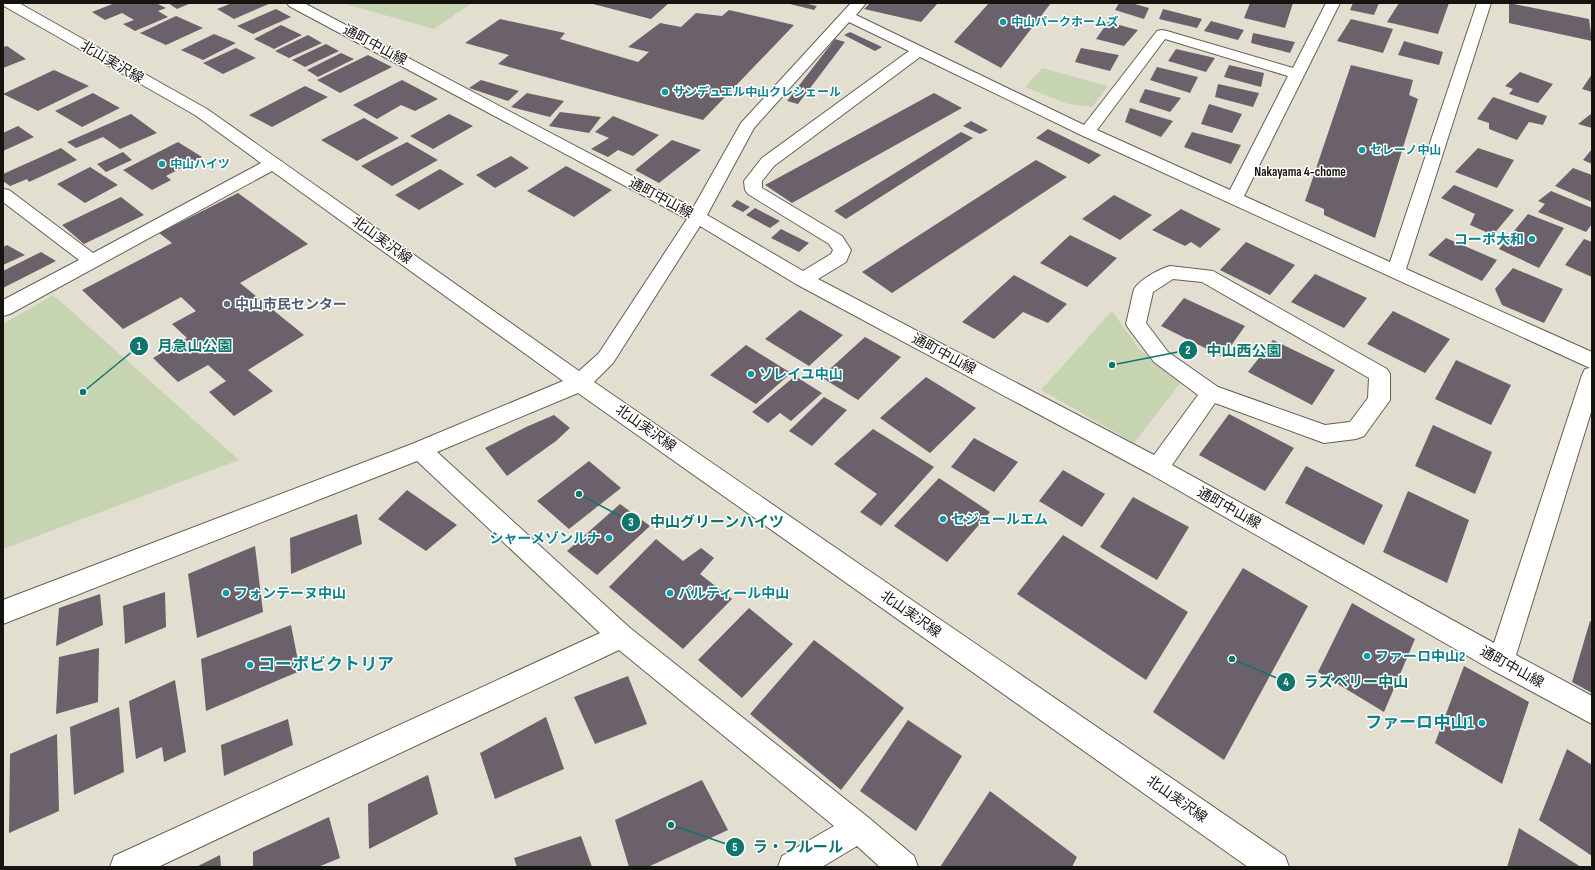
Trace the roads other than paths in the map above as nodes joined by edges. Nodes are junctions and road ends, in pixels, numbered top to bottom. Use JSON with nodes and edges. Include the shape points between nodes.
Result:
{"nodes":[{"id":1,"x":9,"y":3,"type":"edge"},
{"id":2,"x":294,"y":3,"type":"edge"},
{"id":3,"x":1333,"y":3,"type":"edge"},
{"id":4,"x":1484,"y":3,"type":"edge"},
{"id":5,"x":854,"y":9,"type":"edge"},
{"id":6,"x":920,"y":50,"type":"junction"},
{"id":7,"x":1298,"y":74,"type":"junction"},
{"id":8,"x":1087,"y":132,"type":"junction"},
{"id":9,"x":274,"y":163,"type":"junction"},
{"id":10,"x":3,"y":194,"type":"edge"},
{"id":11,"x":1234,"y":199,"type":"junction"},
{"id":12,"x":697,"y":217,"type":"junction"},
{"id":13,"x":92,"y":261,"type":"junction"},
{"id":14,"x":1396,"y":272,"type":"junction"},
{"id":15,"x":803,"y":279,"type":"junction"},
{"id":16,"x":3,"y":309,"type":"edge"},
{"id":17,"x":1592,"y":361,"type":"edge"},
{"id":18,"x":1592,"y":375,"type":"edge"},
{"id":19,"x":580,"y":383,"type":"junction"},
{"id":20,"x":1211,"y":393,"type":"junction"},
{"id":21,"x":420,"y":450,"type":"junction"},
{"id":22,"x":1158,"y":468,"type":"junction"},
{"id":23,"x":3,"y":612,"type":"edge"},
{"id":24,"x":621,"y":636,"type":"junction"},
{"id":25,"x":1501,"y":661,"type":"junction"},
{"id":26,"x":1592,"y":711,"type":"edge"},
{"id":27,"x":859,"y":828,"type":"junction"},
{"id":28,"x":125,"y":867,"type":"edge"},
{"id":29,"x":793,"y":867,"type":"edge"},
{"id":30,"x":903,"y":867,"type":"edge"},
{"id":31,"x":1274,"y":867,"type":"edge"}],
"edges":[{"from":1,"to":9,"type":"street","name":"北山実沢線","via":[[201,112]]},
{"from":2,"to":12,"type":"street","name":"通町中山線"},
{"from":3,"to":7,"type":"street"},
{"from":4,"to":14,"type":"street"},
{"from":5,"to":6,"type":"street"},
{"from":5,"to":12,"type":"street","via":[[747,126]]},
{"from":6,"to":8,"type":"street"},
{"from":6,"to":15,"type":"street","via":[[768,162],[753,181],[754,190],[836,240],[842,250],[839,258]]},
{"from":7,"to":8,"type":"street","via":[[1162,34]]},
{"from":7,"to":11,"type":"street"},
{"from":8,"to":11,"type":"street"},
{"from":9,"to":13,"type":"street"},
{"from":9,"to":19,"type":"street","name":"北山実沢線"},
{"from":10,"to":13,"type":"street"},
{"from":11,"to":14,"type":"street"},
{"from":12,"to":15,"type":"street","name":"通町中山線"},
{"from":12,"to":19,"type":"street","via":[[606,358]]},
{"from":13,"to":16,"type":"street"},
{"from":14,"to":17,"type":"street"},
{"from":15,"to":22,"type":"street","name":"通町中山線"},
{"from":18,"to":25,"type":"street"},
{"from":19,"to":21,"type":"street"},
{"from":19,"to":31,"type":"street","name":"北山実沢線"},
{"from":20,"to":20,"type":"street","via":[[1161,358],[1136,324],[1144,289],[1170,272],[1206,276],[1380,374],[1380,400],[1356,430],[1324,434]]},
{"from":20,"to":22,"type":"street"},
{"from":21,"to":23,"type":"street"},
{"from":21,"to":24,"type":"street"},
{"from":22,"to":25,"type":"street","name":"通町中山線"},
{"from":24,"to":27,"type":"street"},
{"from":24,"to":28,"type":"street"},
{"from":25,"to":26,"type":"street","name":"通町中山線"},
{"from":27,"to":29,"type":"street"},
{"from":27,"to":30,"type":"street"}]}
